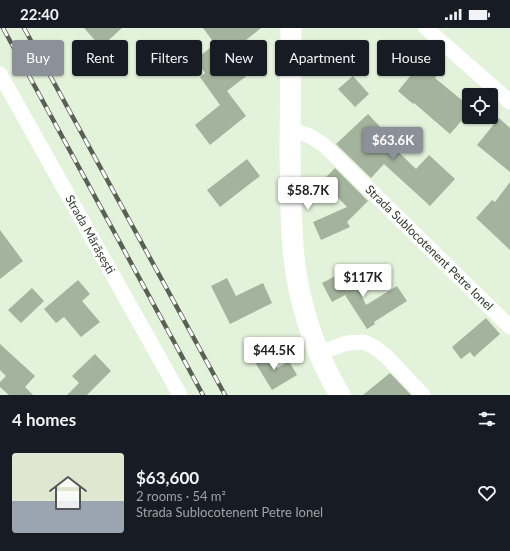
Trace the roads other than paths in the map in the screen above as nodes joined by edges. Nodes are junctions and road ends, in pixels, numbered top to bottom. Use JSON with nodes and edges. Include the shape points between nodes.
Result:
{"nodes":[{"id":1,"x":291,"y":28,"type":"edge"},
{"id":2,"x":426,"y":28,"type":"edge"},
{"id":3,"x":0,"y":74,"type":"edge"},
{"id":4,"x":510,"y":102,"type":"edge"},
{"id":5,"x":290,"y":129,"type":"junction"},
{"id":6,"x":510,"y":327,"type":"edge"},
{"id":7,"x":319,"y":353,"type":"junction"},
{"id":8,"x":180,"y":395,"type":"edge"},
{"id":9,"x":340,"y":395,"type":"edge"},
{"id":10,"x":423,"y":395,"type":"edge"}],
"edges":[{"from":1,"to":5,"type":"main road"},
{"from":2,"to":4,"type":"street"},
{"from":3,"to":8,"type":"street","name":"Strada Mărășești"},
{"from":5,"to":6,"type":"street","name":"Strada Sublocotenent Petre Ionel","via":[[310,136],[324,145]]},
{"from":5,"to":7,"type":"main road","via":[[292,236],[296,273],[304,309]]},
{"from":7,"to":9,"type":"main road"},
{"from":7,"to":10,"type":"street","via":[[347,343],[364,342],[388,358]]}]}
